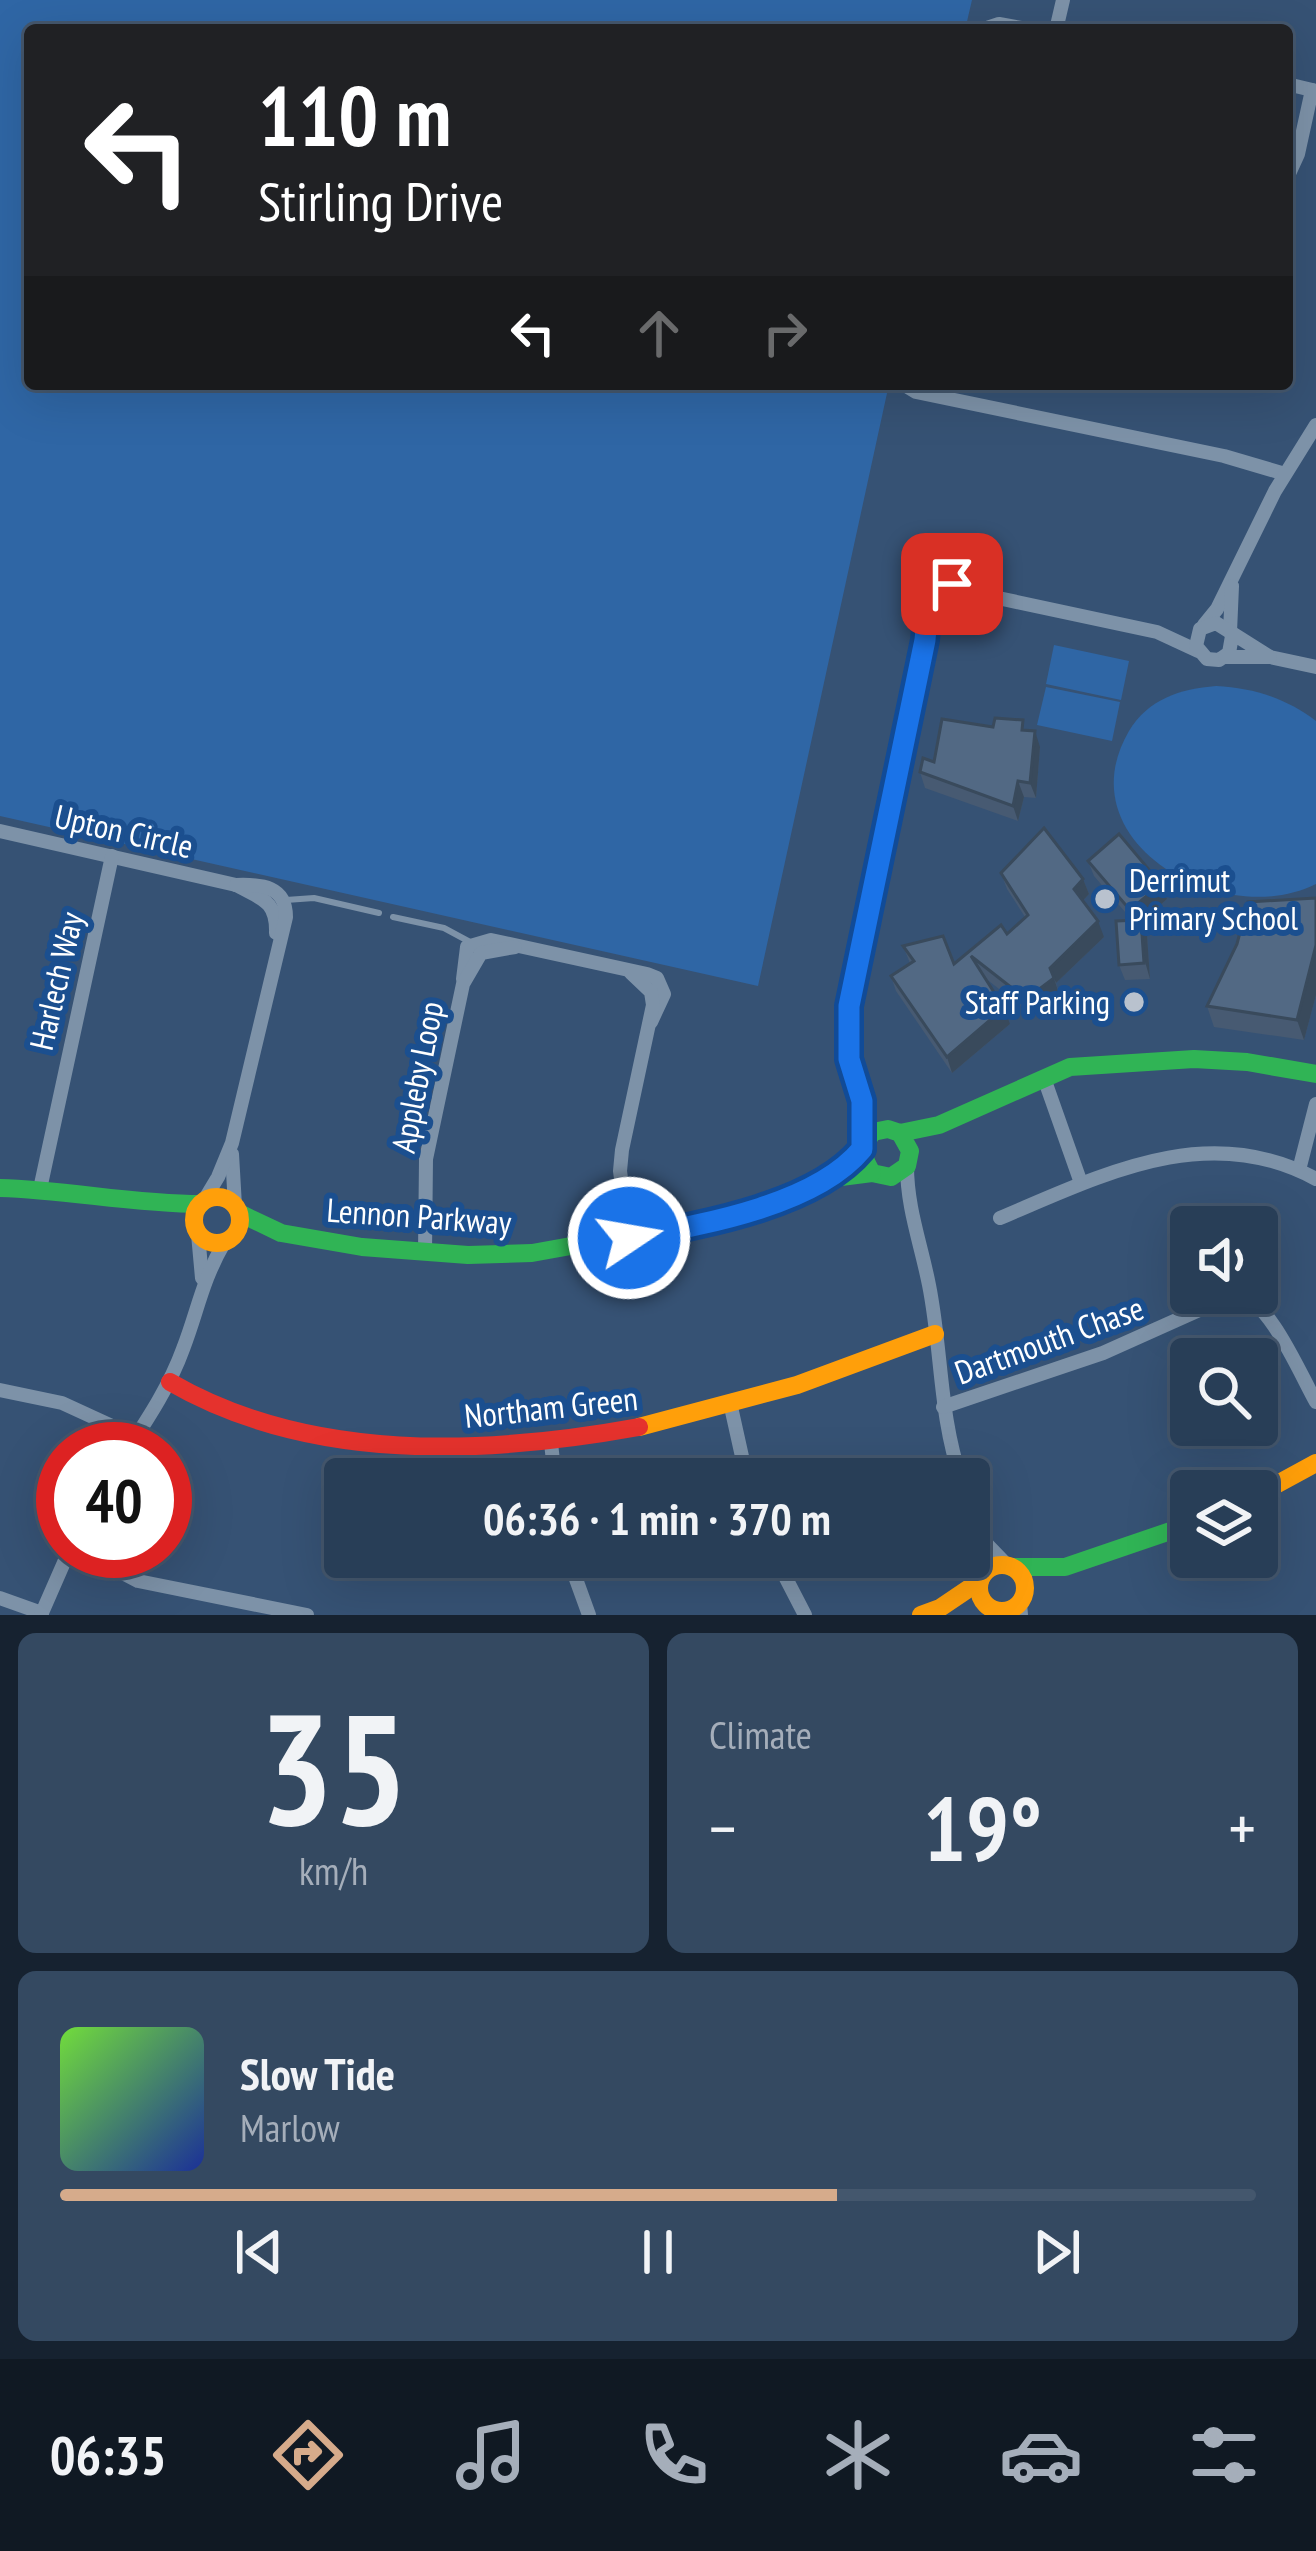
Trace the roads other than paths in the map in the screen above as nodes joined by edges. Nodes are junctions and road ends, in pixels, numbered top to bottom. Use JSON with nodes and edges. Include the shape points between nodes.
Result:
{"nodes":[{"id":1,"x":1314,"y":90,"type":"edge"},
{"id":2,"x":1293,"y":165,"type":"edge"},
{"id":3,"x":928,"y":390,"type":"edge"},
{"id":4,"x":1316,"y":425,"type":"edge"},
{"id":5,"x":1244,"y":464,"type":"junction"},
{"id":6,"x":1285,"y":474,"type":"junction"},
{"id":7,"x":1276,"y":491,"type":"junction"},
{"id":8,"x":1232,"y":581,"type":"junction"},
{"id":9,"x":1202,"y":627,"type":"junction"},
{"id":10,"x":1156,"y":632,"type":"junction"},
{"id":11,"x":1231,"y":634,"type":"junction"},
{"id":12,"x":1198,"y":651,"type":"junction"},
{"id":13,"x":1270,"y":656,"type":"junction"},
{"id":14,"x":1225,"y":657,"type":"junction"},
{"id":15,"x":1316,"y":667,"type":"edge"},
{"id":16,"x":0,"y":831,"type":"edge"},
{"id":17,"x":112,"y":856,"type":"junction"},
{"id":18,"x":277,"y":901,"type":"junction"},
{"id":19,"x":379,"y":913,"type":"dead end"},
{"id":20,"x":393,"y":917,"type":"dead end"},
{"id":21,"x":476,"y":948,"type":"junction"},
{"id":22,"x":1316,"y":1075,"type":"edge"},
{"id":23,"x":1045,"y":1081,"type":"junction"},
{"id":24,"x":862,"y":1101,"type":"junction"},
{"id":25,"x":1316,"y":1104,"type":"edge"},
{"id":26,"x":939,"y":1125,"type":"junction"},
{"id":27,"x":897,"y":1131,"type":"junction"},
{"id":28,"x":232,"y":1143,"type":"junction"},
{"id":29,"x":863,"y":1146,"type":"junction"},
{"id":30,"x":908,"y":1162,"type":"junction"},
{"id":31,"x":1300,"y":1170,"type":"junction"},
{"id":32,"x":875,"y":1174,"type":"junction"},
{"id":33,"x":833,"y":1178,"type":"junction"},
{"id":34,"x":1316,"y":1179,"type":"edge"},
{"id":35,"x":1081,"y":1183,"type":"junction"},
{"id":36,"x":0,"y":1188,"type":"edge"},
{"id":37,"x":40,"y":1189,"type":"junction"},
{"id":38,"x":908,"y":1201,"type":"junction"},
{"id":39,"x":202,"y":1203,"type":"junction"},
{"id":40,"x":148,"y":1204,"type":"junction"},
{"id":41,"x":237,"y":1209,"type":"junction"},
{"id":42,"x":1000,"y":1218,"type":"dead end"},
{"id":43,"x":196,"y":1230,"type":"junction"},
{"id":44,"x":280,"y":1233,"type":"junction"},
{"id":45,"x":629,"y":1238,"type":"junction"},
{"id":46,"x":227,"y":1241,"type":"junction"},
{"id":47,"x":425,"y":1253,"type":"junction"},
{"id":48,"x":202,"y":1283,"type":"junction"},
{"id":49,"x":935,"y":1334,"type":"junction"},
{"id":50,"x":170,"y":1382,"type":"junction"},
{"id":51,"x":0,"y":1390,"type":"edge"},
{"id":52,"x":1316,"y":1402,"type":"edge"},
{"id":53,"x":731,"y":1407,"type":"junction"},
{"id":54,"x":943,"y":1407,"type":"junction"},
{"id":55,"x":95,"y":1422,"type":"edge"},
{"id":56,"x":145,"y":1422,"type":"edge"},
{"id":57,"x":550,"y":1442,"type":"junction"},
{"id":58,"x":552,"y":1458,"type":"edge"},
{"id":59,"x":742,"y":1458,"type":"edge"},
{"id":60,"x":956,"y":1458,"type":"edge"},
{"id":61,"x":1316,"y":1463,"type":"edge"},
{"id":62,"x":1278,"y":1484,"type":"edge"},
{"id":63,"x":1170,"y":1531,"type":"edge"},
{"id":64,"x":990,"y":1547,"type":"edge"},
{"id":65,"x":1010,"y":1566,"type":"junction"},
{"id":66,"x":1065,"y":1567,"type":"junction"},
{"id":67,"x":990,"y":1570,"type":"edge"},
{"id":68,"x":57,"y":1578,"type":"edge"},
{"id":69,"x":132,"y":1578,"type":"edge"},
{"id":70,"x":574,"y":1578,"type":"edge"},
{"id":71,"x":786,"y":1578,"type":"edge"},
{"id":72,"x":981,"y":1578,"type":"joint"},
{"id":73,"x":0,"y":1598,"type":"edge"},
{"id":74,"x":1021,"y":1606,"type":"edge"},
{"id":75,"x":993,"y":1611,"type":"edge"},
{"id":76,"x":930,"y":1612,"type":"edge"},
{"id":77,"x":584,"y":1613,"type":"edge"},
{"id":78,"x":42,"y":1614,"type":"edge"},
{"id":79,"x":307,"y":1615,"type":"edge"},
{"id":80,"x":805,"y":1615,"type":"edge"}],
"edges":[{"from":1,"to":2,"type":"street"},
{"from":3,"to":5,"type":"street"},
{"from":4,"to":6,"type":"street"},
{"from":5,"to":6,"type":"street"},
{"from":5,"to":7,"type":"street"},
{"from":6,"to":7,"type":"street"},
{"from":7,"to":8,"type":"street"},
{"from":8,"to":9,"type":"street"},
{"from":8,"to":11,"type":"street"},
{"from":9,"to":10,"type":"street"},
{"from":9,"to":11,"type":"street","via":[[1222,624]]},
{"from":9,"to":12,"type":"street"},
{"from":10,"to":12,"type":"street"},
{"from":10,"to":24,"type":"street","via":[[984,595],[941,601],[925,640],[852,981],[849,1059]]},
{"from":11,"to":13,"type":"street"},
{"from":11,"to":14,"type":"street"},
{"from":12,"to":14,"type":"street","via":[[1213,661]]},
{"from":13,"to":14,"type":"street"},
{"from":13,"to":15,"type":"street"},
{"from":16,"to":17,"type":"street","name":"Upton Circle"},
{"from":17,"to":18,"type":"street","name":"Upton Circle"},
{"from":17,"to":37,"type":"street","name":"Harlech Way"},
{"from":18,"to":19,"type":"lane","via":[[314,898]]},
{"from":18,"to":28,"type":"street","via":[[276,956]]},
{"from":20,"to":21,"type":"lane","via":[[444,928]]},
{"from":21,"to":45,"type":"street","via":[[490,940],[631,974],[657,988],[622,1150]]},
{"from":21,"to":47,"type":"street","name":"Appleby Loop","via":[[463,957],[426,1159]]},
{"from":22,"to":23,"type":"street","name":"Lennon Parkway","via":[[1206,1060],[1070,1067]]},
{"from":23,"to":26,"type":"street","name":"Lennon Parkway"},
{"from":23,"to":35,"type":"street"},
{"from":24,"to":27,"type":"street"},
{"from":24,"to":29,"type":"street"},
{"from":25,"to":31,"type":"street"},
{"from":26,"to":27,"type":"street","name":"Lennon Parkway"},
{"from":26,"to":30,"type":"street","name":"Lennon Parkway"},
{"from":27,"to":29,"type":"street","name":"Lennon Parkway","via":[[880,1130]]},
{"from":27,"to":30,"type":"street","via":[[909,1144]]},
{"from":28,"to":39,"type":"street"},
{"from":28,"to":41,"type":"street"},
{"from":29,"to":32,"type":"street"},
{"from":29,"to":33,"type":"street","name":"Lennon Parkway"},
{"from":30,"to":32,"type":"street","name":"Lennon Parkway","via":[[897,1175]]},
{"from":30,"to":38,"type":"street"},
{"from":31,"to":34,"type":"street"},
{"from":31,"to":35,"type":"street","via":[[1243,1155],[1184,1153]]},
{"from":32,"to":33,"type":"street","name":"Lennon Parkway"},
{"from":32,"to":38,"type":"street"},
{"from":33,"to":45,"type":"street","name":"Lennon Parkway","via":[[715,1220]]},
{"from":35,"to":42,"type":"street"},
{"from":36,"to":37,"type":"street"},
{"from":37,"to":40,"type":"street"},
{"from":38,"to":49,"type":"street"},
{"from":39,"to":40,"type":"street"},
{"from":39,"to":41,"type":"street","via":[[224,1198]]},
{"from":39,"to":43,"type":"street"},
{"from":40,"to":43,"type":"street"},
{"from":41,"to":44,"type":"street","name":"Lennon Parkway"},
{"from":41,"to":46,"type":"street","via":[[240,1227]]},
{"from":43,"to":46,"type":"street","via":[[210,1243]]},
{"from":43,"to":48,"type":"street"},
{"from":44,"to":46,"type":"street","name":"Lennon Parkway"},
{"from":44,"to":47,"type":"street","name":"Lennon Parkway"},
{"from":45,"to":47,"type":"street","name":"Lennon Parkway","via":[[532,1252]]},
{"from":46,"to":48,"type":"street"},
{"from":48,"to":50,"type":"street"},
{"from":49,"to":53,"type":"street","name":"Northam Green"},
{"from":49,"to":54,"type":"street"},
{"from":50,"to":56,"type":"street"},
{"from":50,"to":57,"type":"street","name":"Northam Green","via":[[216,1410],[291,1431],[416,1446]]},
{"from":51,"to":55,"type":"street","via":[[62,1403]]},
{"from":52,"to":54,"type":"street","name":"Dartmouth Chase","via":[[1263,1309],[1237,1293],[1103,1353]]},
{"from":53,"to":57,"type":"street","name":"Northam Green"},
{"from":53,"to":59,"type":"street"},
{"from":54,"to":60,"type":"street"},
{"from":57,"to":58,"type":"street"},
{"from":61,"to":62,"type":"street"},
{"from":63,"to":66,"type":"street"},
{"from":64,"to":65,"type":"street"},
{"from":65,"to":66,"type":"street"},
{"from":65,"to":67,"type":"street"},
{"from":65,"to":74,"type":"street","via":[[1022,1577]]},
{"from":66,"to":74,"type":"street"},
{"from":68,"to":78,"type":"street"},
{"from":69,"to":79,"type":"street"},
{"from":70,"to":77,"type":"street"},
{"from":71,"to":80,"type":"street"},
{"from":72,"to":75,"type":"street","via":[[980,1596]]},
{"from":72,"to":76,"type":"street"},
{"from":73,"to":78,"type":"street"},
{"from":74,"to":75,"type":"street"},
{"from":75,"to":76,"type":"street"}]}
